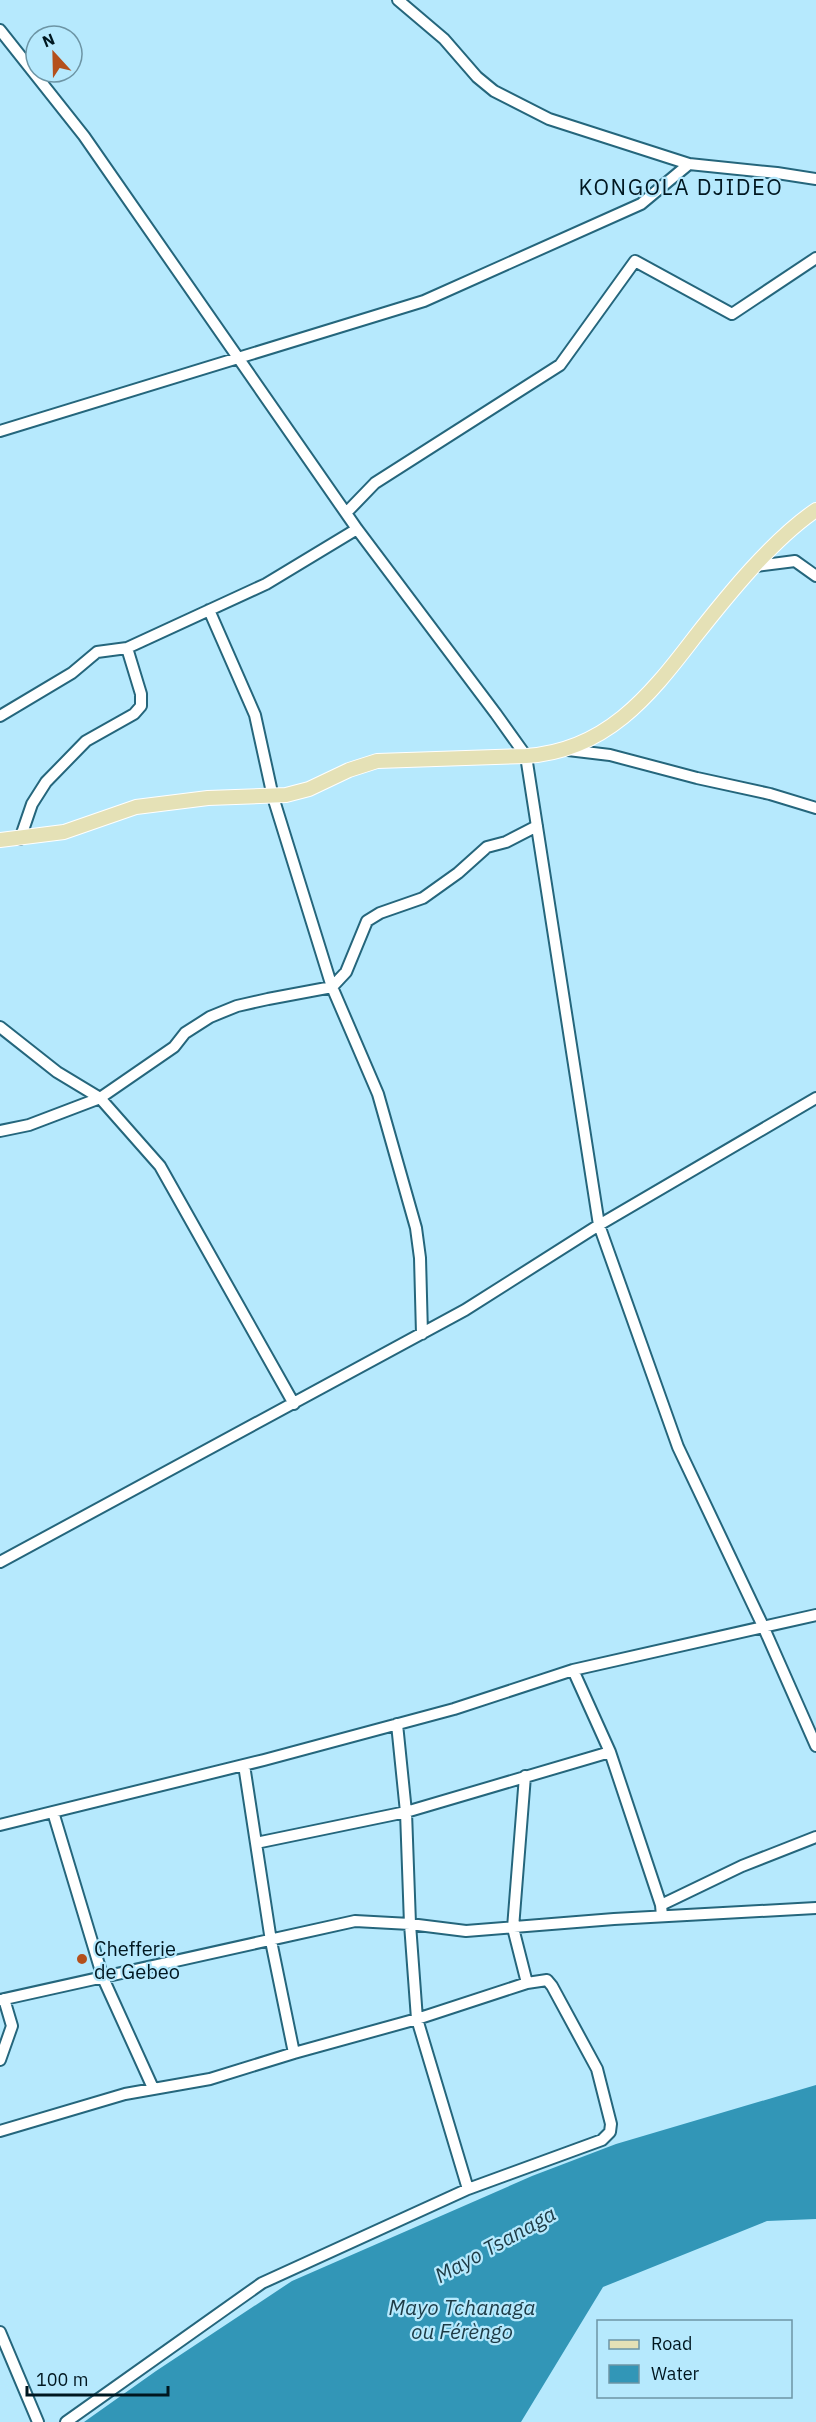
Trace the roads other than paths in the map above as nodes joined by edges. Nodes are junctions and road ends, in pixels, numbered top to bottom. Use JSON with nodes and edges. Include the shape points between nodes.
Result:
{"nodes":[{"id":1,"x":398,"y":0,"type":"edge"},
{"id":2,"x":0,"y":30,"type":"edge"},
{"id":3,"x":689,"y":164,"type":"junction"},
{"id":4,"x":816,"y":179,"type":"edge"},
{"id":5,"x":816,"y":258,"type":"edge"},
{"id":6,"x":238,"y":357,"type":"junction"},
{"id":7,"x":0,"y":431,"type":"edge"},
{"id":8,"x":816,"y":510,"type":"edge"},
{"id":9,"x":346,"y":513,"type":"junction"},
{"id":10,"x":357,"y":529,"type":"junction"},
{"id":11,"x":756,"y":566,"type":"junction"},
{"id":12,"x":816,"y":576,"type":"edge"},
{"id":13,"x":209,"y":610,"type":"junction"},
{"id":14,"x":127,"y":648,"type":"junction"},
{"id":15,"x":0,"y":716,"type":"edge"},
{"id":16,"x":568,"y":750,"type":"junction"},
{"id":17,"x":526,"y":756,"type":"junction"},
{"id":18,"x":273,"y":797,"type":"junction"},
{"id":19,"x":816,"y":808,"type":"edge"},
{"id":20,"x":537,"y":826,"type":"junction"},
{"id":21,"x":20,"y":839,"type":"junction"},
{"id":22,"x":0,"y":840,"type":"edge"},
{"id":23,"x":332,"y":987,"type":"junction"},
{"id":24,"x":0,"y":1027,"type":"edge"},
{"id":25,"x":100,"y":1098,"type":"junction"},
{"id":26,"x":816,"y":1098,"type":"edge"},
{"id":27,"x":0,"y":1131,"type":"edge"},
{"id":28,"x":599,"y":1225,"type":"junction"},
{"id":29,"x":422,"y":1334,"type":"junction"},
{"id":30,"x":294,"y":1404,"type":"junction"},
{"id":31,"x":0,"y":1562,"type":"edge"},
{"id":32,"x":816,"y":1615,"type":"edge"},
{"id":33,"x":763,"y":1626,"type":"junction"},
{"id":34,"x":573,"y":1670,"type":"junction"},
{"id":35,"x":397,"y":1724,"type":"junction"},
{"id":36,"x":816,"y":1746,"type":"edge"},
{"id":37,"x":610,"y":1752,"type":"junction"},
{"id":38,"x":243,"y":1765,"type":"junction"},
{"id":39,"x":525,"y":1776,"type":"junction"},
{"id":40,"x":52,"y":1812,"type":"junction"},
{"id":41,"x":406,"y":1812,"type":"junction"},
{"id":42,"x":0,"y":1825,"type":"edge"},
{"id":43,"x":816,"y":1837,"type":"edge"},
{"id":44,"x":256,"y":1843,"type":"junction"},
{"id":45,"x":816,"y":1908,"type":"edge"},
{"id":46,"x":661,"y":1911,"type":"junction"},
{"id":47,"x":410,"y":1924,"type":"junction"},
{"id":48,"x":513,"y":1928,"type":"junction"},
{"id":49,"x":271,"y":1941,"type":"junction"},
{"id":50,"x":103,"y":1978,"type":"junction"},
{"id":51,"x":527,"y":1983,"type":"junction"},
{"id":52,"x":2,"y":1999,"type":"edge"},
{"id":53,"x":417,"y":2019,"type":"junction"},
{"id":54,"x":294,"y":2053,"type":"junction"},
{"id":55,"x":0,"y":2060,"type":"edge"},
{"id":56,"x":153,"y":2088,"type":"junction"},
{"id":57,"x":0,"y":2131,"type":"edge"},
{"id":58,"x":468,"y":2189,"type":"junction"},
{"id":59,"x":0,"y":2332,"type":"edge"},
{"id":60,"x":38,"y":2422,"type":"edge"},
{"id":61,"x":66,"y":2422,"type":"edge"}],
"edges":[{"from":1,"to":3,"type":"street","via":[[444,39],[494,91],[549,118]]},
{"from":2,"to":6,"type":"street","via":[[84,136]]},
{"from":3,"to":4,"type":"street"},
{"from":3,"to":6,"type":"street","via":[[642,204],[424,301]]},
{"from":5,"to":9,"type":"street","via":[[732,314],[635,261],[560,365],[375,483]]},
{"from":6,"to":7,"type":"street"},
{"from":6,"to":9,"type":"street"},
{"from":8,"to":11,"type":"main road","via":[[785,533]]},
{"from":9,"to":10,"type":"street"},
{"from":10,"to":13,"type":"street","via":[[266,584]]},
{"from":10,"to":17,"type":"street"},
{"from":11,"to":12,"type":"street","via":[[795,561]]},
{"from":11,"to":16,"type":"main road","via":[[641,703],[612,726]]},
{"from":13,"to":14,"type":"street"},
{"from":13,"to":18,"type":"street","via":[[255,715]]},
{"from":14,"to":15,"type":"street","via":[[97,652],[72,673]]},
{"from":14,"to":21,"type":"street","via":[[141,706],[86,741],[46,782],[32,804]]},
{"from":16,"to":17,"type":"main road"},
{"from":16,"to":19,"type":"street","via":[[610,755]]},
{"from":17,"to":18,"type":"main road","via":[[377,761],[309,789]]},
{"from":17,"to":20,"type":"street"},
{"from":18,"to":21,"type":"main road","via":[[208,798],[136,807],[64,832]]},
{"from":18,"to":23,"type":"street"},
{"from":20,"to":23,"type":"street","via":[[487,847],[423,898],[367,921],[346,972]]},
{"from":20,"to":28,"type":"street"},
{"from":21,"to":22,"type":"main road"},
{"from":23,"to":25,"type":"street","via":[[237,1006],[210,1017]]},
{"from":23,"to":29,"type":"street","via":[[378,1094],[416,1228]]},
{"from":24,"to":25,"type":"street","via":[[57,1072]]},
{"from":25,"to":27,"type":"street","via":[[29,1125]]},
{"from":25,"to":30,"type":"street","via":[[160,1166]]},
{"from":26,"to":28,"type":"street"},
{"from":28,"to":29,"type":"street"},
{"from":28,"to":33,"type":"street","via":[[678,1447]]},
{"from":29,"to":30,"type":"street"},
{"from":30,"to":31,"type":"street"},
{"from":32,"to":33,"type":"street"},
{"from":33,"to":34,"type":"street"},
{"from":33,"to":36,"type":"street"},
{"from":34,"to":35,"type":"street"},
{"from":34,"to":37,"type":"street"},
{"from":35,"to":38,"type":"street"},
{"from":35,"to":41,"type":"street"},
{"from":37,"to":39,"type":"street"},
{"from":37,"to":46,"type":"street"},
{"from":38,"to":40,"type":"street"},
{"from":38,"to":44,"type":"street"},
{"from":39,"to":41,"type":"street"},
{"from":39,"to":48,"type":"street"},
{"from":40,"to":42,"type":"street"},
{"from":40,"to":50,"type":"street"},
{"from":41,"to":44,"type":"street"},
{"from":41,"to":47,"type":"street"},
{"from":43,"to":46,"type":"street","via":[[732,1870]]},
{"from":44,"to":49,"type":"street"},
{"from":45,"to":46,"type":"street"},
{"from":46,"to":48,"type":"street"},
{"from":47,"to":48,"type":"street","via":[[458,1931]]},
{"from":47,"to":49,"type":"street","via":[[355,1921]]},
{"from":47,"to":53,"type":"street"},
{"from":48,"to":51,"type":"street"},
{"from":49,"to":50,"type":"street"},
{"from":49,"to":54,"type":"street"},
{"from":50,"to":52,"type":"street"},
{"from":50,"to":56,"type":"street"},
{"from":51,"to":53,"type":"street"},
{"from":51,"to":58,"type":"street","via":[[547,1980],[552,1986],[597,2069],[610,2132],[602,2140]]},
{"from":52,"to":55,"type":"street","via":[[12,2026]]},
{"from":53,"to":54,"type":"street"},
{"from":53,"to":58,"type":"street"},
{"from":54,"to":56,"type":"street","via":[[210,2079]]},
{"from":56,"to":57,"type":"street"},
{"from":58,"to":61,"type":"street","via":[[262,2283]]},
{"from":59,"to":60,"type":"street"}]}
